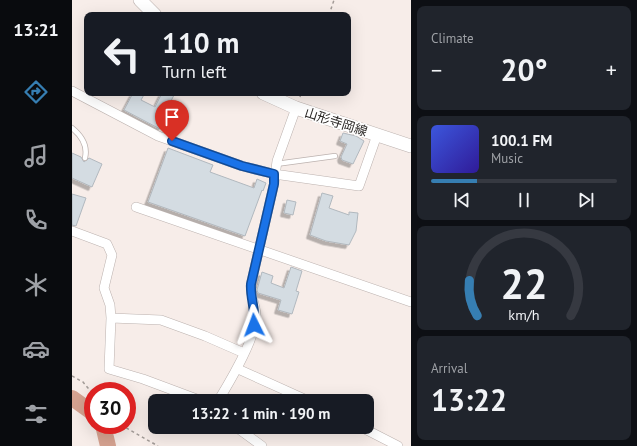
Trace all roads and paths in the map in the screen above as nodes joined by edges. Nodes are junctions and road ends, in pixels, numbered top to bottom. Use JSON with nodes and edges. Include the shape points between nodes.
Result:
{"nodes":[{"id":1,"x":140,"y":0,"type":"edge"},
{"id":2,"x":334,"y":0,"type":"edge"},
{"id":3,"x":152,"y":12,"type":"edge"},
{"id":4,"x":330,"y":12,"type":"edge"},
{"id":5,"x":72,"y":91,"type":"edge"},
{"id":6,"x":270,"y":96,"type":"edge"},
{"id":7,"x":296,"y":108,"type":"junction"},
{"id":8,"x":72,"y":128,"type":"edge"},
{"id":9,"x":377,"y":135,"type":"junction"},
{"id":10,"x":411,"y":146,"type":"edge"},
{"id":11,"x":335,"y":156,"type":"dead end"},
{"id":12,"x":85,"y":158,"type":"dead end"},
{"id":13,"x":276,"y":164,"type":"junction"},
{"id":14,"x":274,"y":174,"type":"junction"},
{"id":15,"x":136,"y":207,"type":"dead end"},
{"id":16,"x":72,"y":231,"type":"edge"},
{"id":17,"x":259,"y":249,"type":"junction"},
{"id":18,"x":411,"y":302,"type":"edge"},
{"id":19,"x":111,"y":318,"type":"junction"},
{"id":20,"x":244,"y":353,"type":"junction"},
{"id":21,"x":238,"y":369,"type":"junction"},
{"id":22,"x":72,"y":376,"type":"edge"},
{"id":23,"x":84,"y":383,"type":"edge"},
{"id":24,"x":183,"y":394,"type":"edge"},
{"id":25,"x":222,"y":394,"type":"edge"},
{"id":26,"x":293,"y":394,"type":"edge"},
{"id":27,"x":136,"y":434,"type":"edge"},
{"id":28,"x":246,"y":434,"type":"edge"},
{"id":29,"x":374,"y":434,"type":"edge"},
{"id":30,"x":158,"y":446,"type":"edge"},
{"id":31,"x":262,"y":446,"type":"edge"},
{"id":32,"x":398,"y":446,"type":"edge"}],
"edges":[{"from":1,"to":3,"type":"main road"},
{"from":2,"to":4,"type":"path"},
{"from":5,"to":14,"type":"street","via":[[158,136],[242,166]]},
{"from":6,"to":7,"type":"main road","name":"山形寺岡線"},
{"from":7,"to":9,"type":"main road","name":"山形寺岡線"},
{"from":7,"to":13,"type":"street"},
{"from":8,"to":12,"type":"lane","via":[[80,134],[85,144]]},
{"from":9,"to":10,"type":"main road","name":"山形寺岡線"},
{"from":9,"to":14,"type":"street","via":[[359,186]]},
{"from":11,"to":13,"type":"lane"},
{"from":13,"to":14,"type":"street"},
{"from":14,"to":17,"type":"street"},
{"from":15,"to":17,"type":"street"},
{"from":16,"to":19,"type":"street","via":[[107,244],[112,255],[104,288],[110,304]]},
{"from":17,"to":18,"type":"street"},
{"from":17,"to":20,"type":"street","via":[[250,294],[256,314]]},
{"from":19,"to":20,"type":"street","via":[[162,320]]},
{"from":19,"to":24,"type":"street","via":[[109,369]]},
{"from":20,"to":21,"type":"street"},
{"from":21,"to":25,"type":"street"},
{"from":21,"to":26,"type":"street"},
{"from":22,"to":23,"type":"path"},
{"from":27,"to":30,"type":"path"},
{"from":28,"to":31,"type":"street"},
{"from":29,"to":32,"type":"street"}]}
